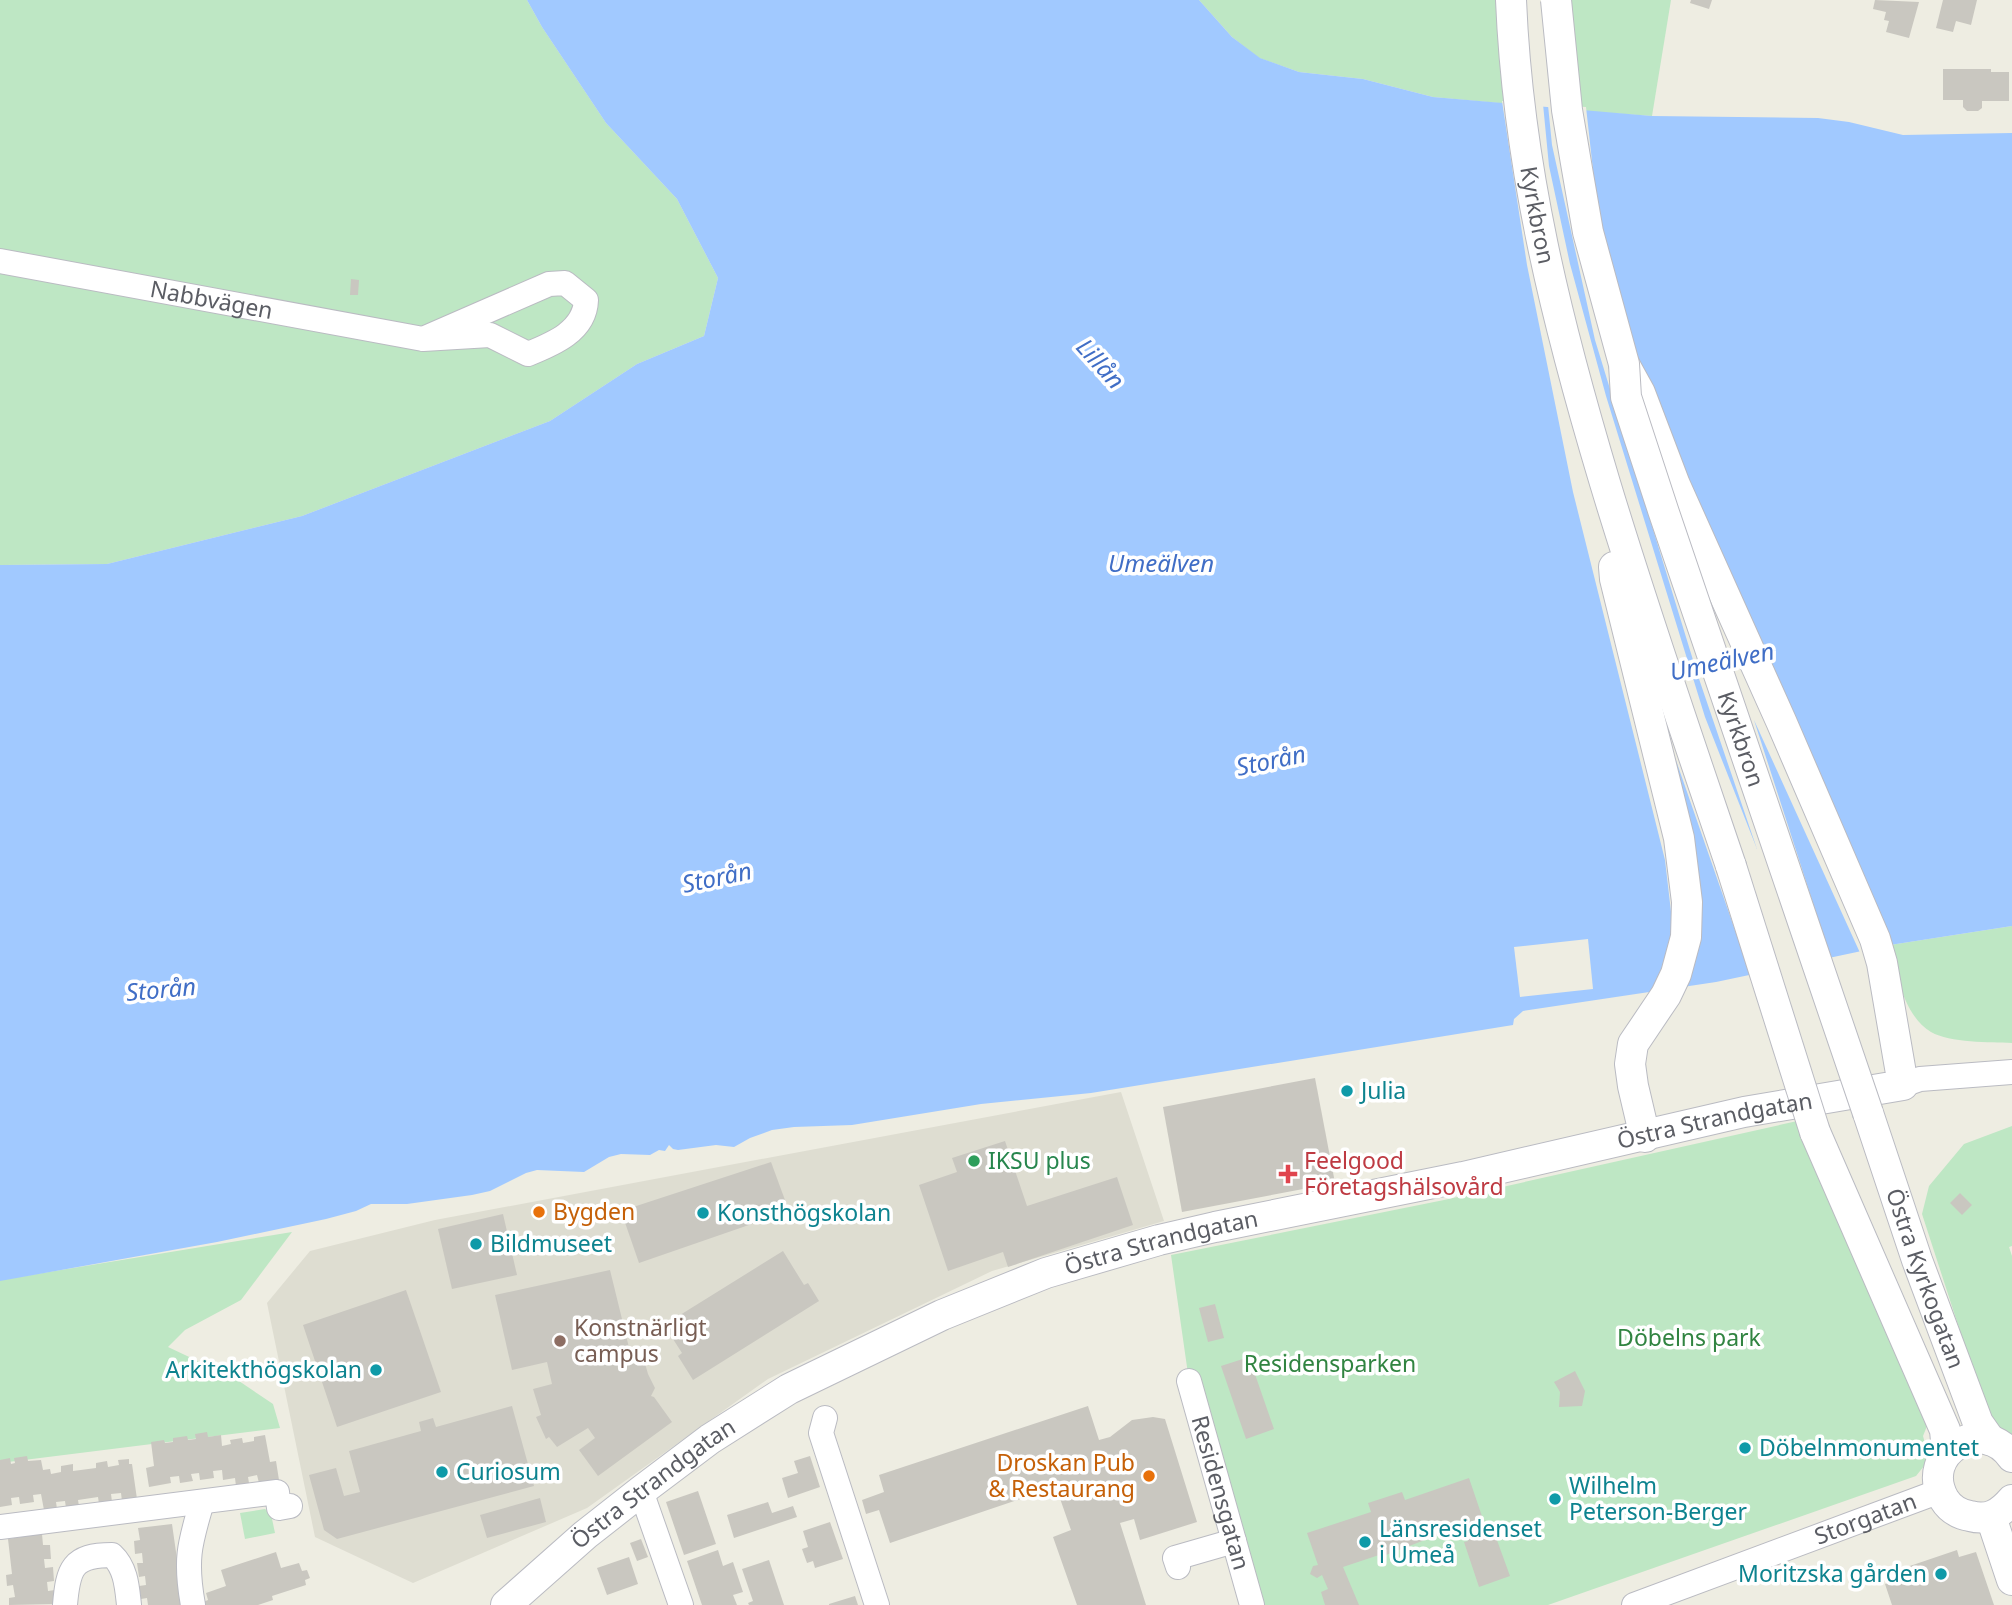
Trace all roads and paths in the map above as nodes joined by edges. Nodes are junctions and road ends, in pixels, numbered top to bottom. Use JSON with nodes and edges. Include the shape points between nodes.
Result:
{"nodes":[{"id":1,"x":1511,"y":0,"type":"edge"},
{"id":2,"x":1556,"y":0,"type":"edge"},
{"id":3,"x":0,"y":261,"type":"edge"},
{"id":4,"x":423,"y":339,"type":"junction"},
{"id":5,"x":1624,"y":364,"type":"junction"},
{"id":6,"x":1613,"y":507,"type":"junction"},
{"id":7,"x":2012,"y":1072,"type":"edge"},
{"id":8,"x":1903,"y":1085,"type":"junction"},
{"id":9,"x":1868,"y":1113,"type":"joint"},
{"id":10,"x":1815,"y":1132,"type":"joint"},
{"id":11,"x":1645,"y":1137,"type":"junction"},
{"id":12,"x":1189,"y":1381,"type":"dead end"},
{"id":13,"x":825,"y":1418,"type":"dead end"},
{"id":14,"x":2001,"y":1448,"type":"edge"},
{"id":15,"x":1947,"y":1452,"type":"junction"},
{"id":16,"x":641,"y":1491,"type":"junction"},
{"id":17,"x":1940,"y":1491,"type":"junction"},
{"id":18,"x":202,"y":1502,"type":"junction"},
{"id":19,"x":290,"y":1506,"type":"dead end"},
{"id":20,"x":2002,"y":1508,"type":"edge"},
{"id":21,"x":0,"y":1527,"type":"edge"},
{"id":22,"x":1234,"y":1541,"type":"junction"},
{"id":23,"x":1178,"y":1567,"type":"dead end"},
{"id":24,"x":2012,"y":1580,"type":"edge"},
{"id":25,"x":65,"y":1605,"type":"edge"},
{"id":26,"x":130,"y":1605,"type":"edge"},
{"id":27,"x":193,"y":1605,"type":"edge"},
{"id":28,"x":506,"y":1605,"type":"edge"},
{"id":29,"x":681,"y":1605,"type":"edge"},
{"id":30,"x":877,"y":1605,"type":"edge"},
{"id":31,"x":1252,"y":1605,"type":"edge"},
{"id":32,"x":1634,"y":1605,"type":"edge"}],
"edges":[{"from":1,"to":6,"type":"street","name":"Kyrkbron","via":[[1520,105],[1546,270]]},
{"from":2,"to":5,"type":"street","name":"Kyrkbron","bridge":true,"via":[[1567,110],[1588,232]]},
{"from":3,"to":4,"type":"street","name":"Nabbvägen"},
{"from":4,"to":4,"type":"street","name":"Nabbvägen","via":[[490,335],[528,355],[574,329],[586,313],[586,300],[565,284],[549,284]]},
{"from":5,"to":8,"type":"street","name":"Kyrkbron","via":[[1867,918],[1880,953]]},
{"from":5,"to":9,"type":"street","name":"Kyrkbron","bridge":true,"via":[[1626,397],[1648,467]]},
{"from":6,"to":10,"type":"street","name":"Kyrkbron","bridge":true},
{"from":6,"to":11,"type":"street","name":"Kyrkbron","via":[[1615,579],[1678,838],[1687,893],[1686,937],[1676,974],[1633,1044],[1630,1064]]},
{"from":7,"to":8,"type":"street","via":[[1920,1079]]},
{"from":8,"to":11,"type":"street","name":"Östra Strandgatan","via":[[1744,1112]]},
{"from":9,"to":14,"type":"street","name":"Östra Kyrkogatan","via":[[1978,1423]]},
{"from":10,"to":15,"type":"street","name":"Östra Kyrkogatan","via":[[1945,1430]]},
{"from":11,"to":16,"type":"street","name":"Östra Strandgatan","via":[[1159,1240],[1046,1273],[942,1315],[789,1389],[710,1439]]},
{"from":12,"to":22,"type":"street","name":"Residensgatan"},
{"from":13,"to":30,"type":"street","via":[[821,1433]]},
{"from":14,"to":15,"type":"street","name":"Östra Kyrkogatan","via":[[1978,1438],[1965,1440]]},
{"from":15,"to":17,"type":"street","name":"Östra Kyrkogatan","via":[[1938,1473]]},
{"from":16,"to":28,"type":"street","name":"Östra Strandgatan"},
{"from":16,"to":29,"type":"street"},
{"from":17,"to":20,"type":"street","via":[[1947,1505],[1959,1514],[1979,1519]]},
{"from":17,"to":32,"type":"street","name":"Storgatan"},
{"from":18,"to":19,"type":"street","via":[[277,1492],[279,1508]]},
{"from":18,"to":21,"type":"street"},
{"from":18,"to":27,"type":"street","via":[[187,1553]]},
{"from":20,"to":24,"type":"street"},
{"from":22,"to":23,"type":"street","via":[[1175,1558]]},
{"from":22,"to":31,"type":"street","name":"Residensgatan"},
{"from":25,"to":26,"type":"street","via":[[69,1573],[77,1563],[95,1555],[112,1555],[124,1573]]}]}
